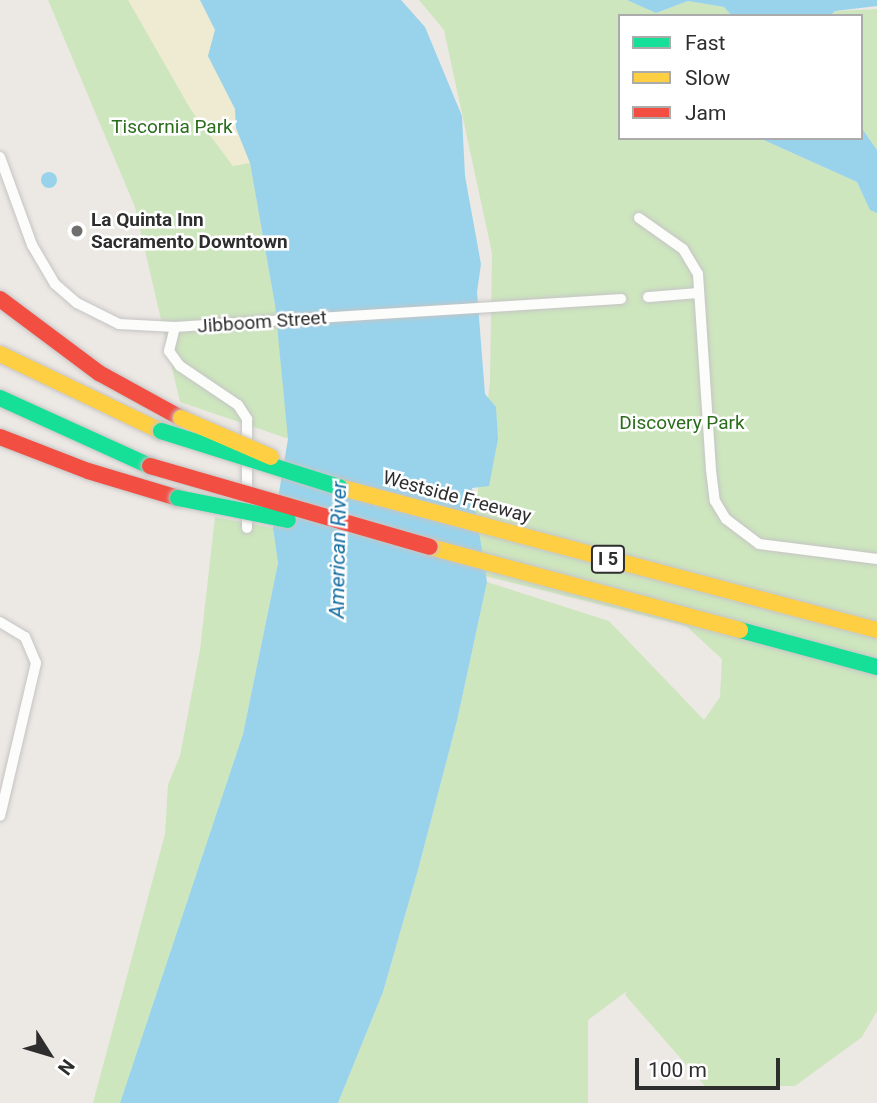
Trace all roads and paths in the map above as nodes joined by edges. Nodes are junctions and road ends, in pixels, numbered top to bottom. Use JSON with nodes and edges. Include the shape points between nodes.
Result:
{"nodes":[{"id":1,"x":0,"y":157,"type":"edge"},
{"id":2,"x":639,"y":218,"type":"dead end"},
{"id":3,"x":699,"y":293,"type":"junction"},
{"id":4,"x":648,"y":297,"type":"dead end"},
{"id":5,"x":0,"y":299,"type":"edge"},
{"id":6,"x":621,"y":299,"type":"dead end"},
{"id":7,"x":175,"y":327,"type":"junction"},
{"id":8,"x":0,"y":354,"type":"edge"},
{"id":9,"x":0,"y":398,"type":"edge"},
{"id":10,"x":0,"y":437,"type":"edge"},
{"id":11,"x":339,"y":487,"type":"junction"},
{"id":12,"x":247,"y":528,"type":"dead end"},
{"id":13,"x":430,"y":547,"type":"junction"},
{"id":14,"x":877,"y":558,"type":"edge"},
{"id":15,"x":0,"y":622,"type":"edge"},
{"id":16,"x":877,"y":630,"type":"edge"},
{"id":17,"x":877,"y":667,"type":"edge"},
{"id":18,"x":0,"y":816,"type":"edge"}],
"edges":[{"from":1,"to":7,"type":"street","name":"Jibboom Street","via":[[32,245],[60,289],[119,324]]},
{"from":2,"to":3,"type":"street","via":[[694,262]]},
{"from":3,"to":4,"type":"street"},
{"from":3,"to":14,"type":"street","via":[[711,470],[715,501],[726,519],[759,544]]},
{"from":5,"to":11,"type":"highway","bridge":true,"via":[[99,373],[181,418]]},
{"from":6,"to":7,"type":"street","name":"Jibboom Street"},
{"from":7,"to":12,"type":"street","via":[[174,358],[245,412]]},
{"from":8,"to":11,"type":"highway","name":"Westside Freeway","number":"I 5","bridge":true,"via":[[162,431]]},
{"from":9,"to":13,"type":"highway","number":"I 5","bridge":true,"via":[[150,466]]},
{"from":10,"to":13,"type":"highway","bridge":true,"via":[[88,471],[178,498]]},
{"from":11,"to":16,"type":"highway","name":"Westside Freeway","number":"I 5"},
{"from":13,"to":17,"type":"highway","number":"I 5"},
{"from":15,"to":18,"type":"street","via":[[25,637],[36,663]]}]}
